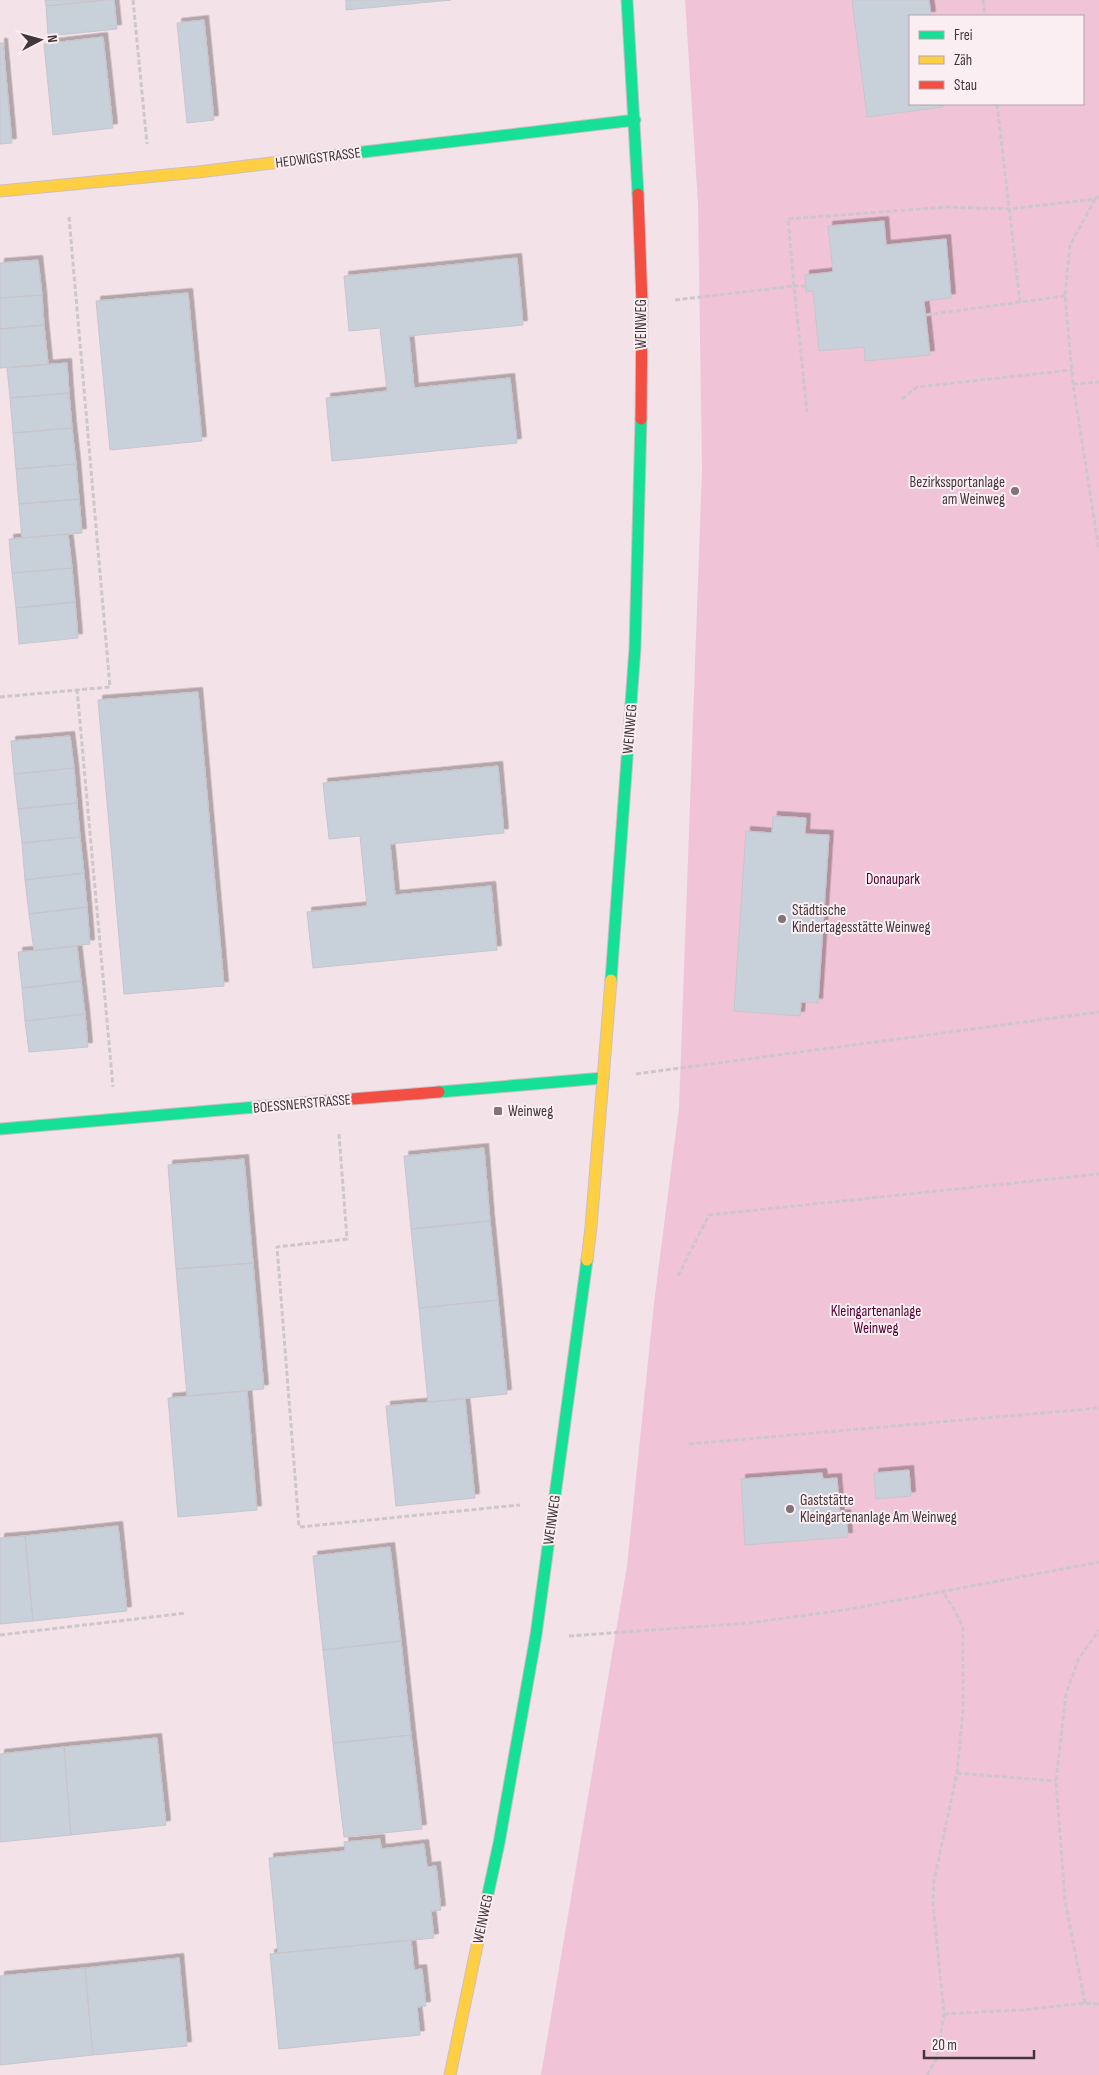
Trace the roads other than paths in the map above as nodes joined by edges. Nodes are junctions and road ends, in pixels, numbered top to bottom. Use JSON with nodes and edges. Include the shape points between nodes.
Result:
{"nodes":[{"id":1,"x":627,"y":0,"type":"edge"},
{"id":2,"x":635,"y":120,"type":"junction"},
{"id":3,"x":0,"y":192,"type":"edge"},
{"id":4,"x":603,"y":1078,"type":"junction"},
{"id":5,"x":0,"y":1129,"type":"edge"},
{"id":6,"x":450,"y":2075,"type":"edge"}],
"edges":[{"from":1,"to":2,"type":"street","name":"WEINWEG"},
{"from":2,"to":3,"type":"street","name":"HEDWIGSTRASSE"},
{"from":2,"to":4,"type":"street","name":"WEINWEG","via":[[642,303],[634,674]]},
{"from":4,"to":5,"type":"street","name":"BOESSNERSTRASSE"},
{"from":4,"to":6,"type":"street","name":"WEINWEG","via":[[591,1228],[536,1634],[499,1843]]}]}
